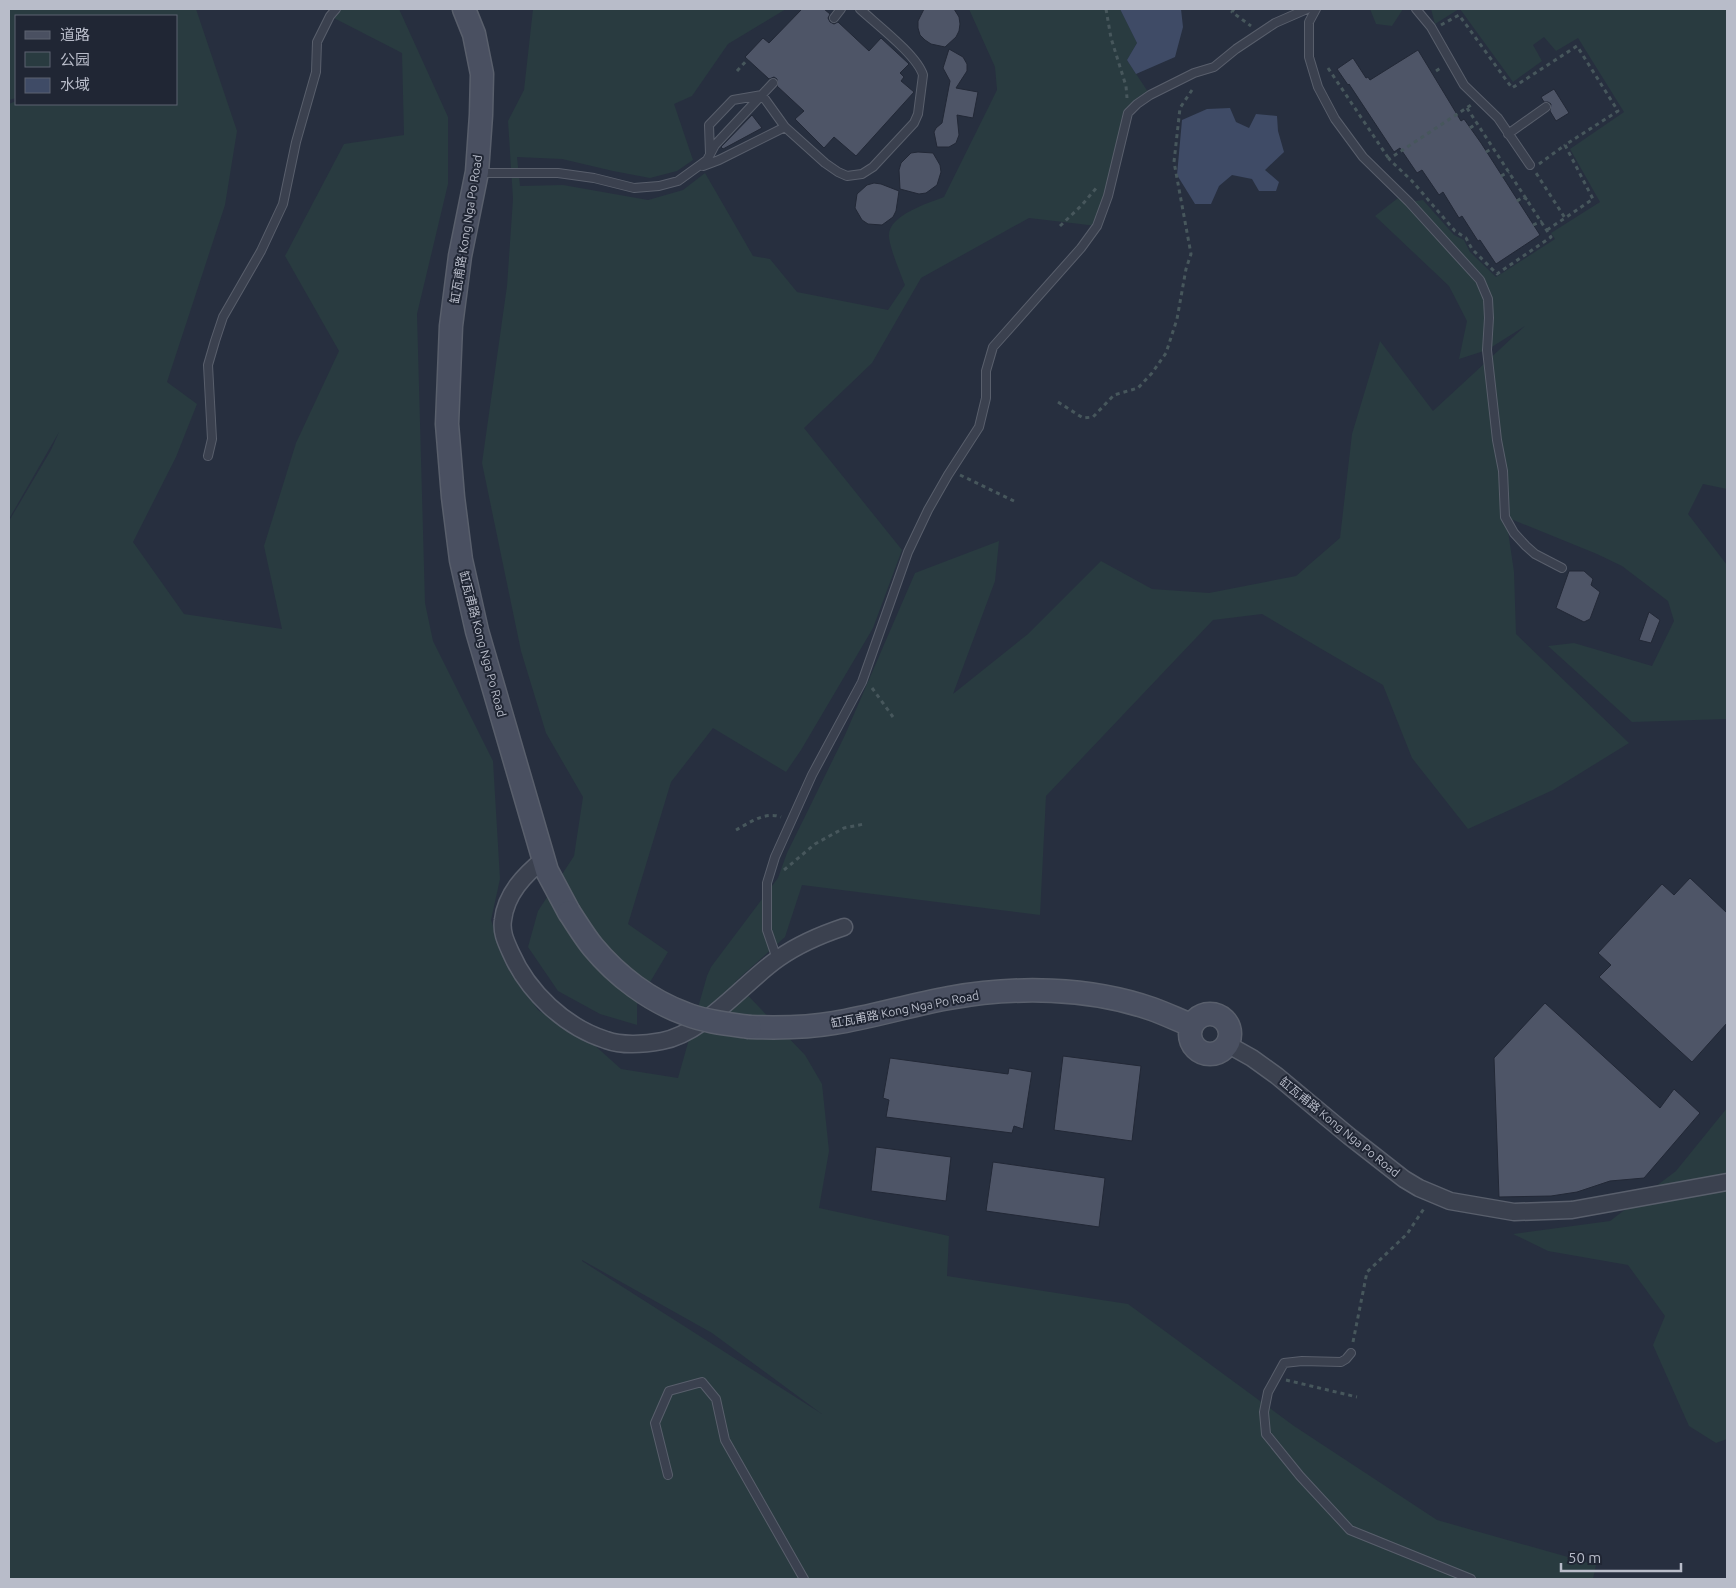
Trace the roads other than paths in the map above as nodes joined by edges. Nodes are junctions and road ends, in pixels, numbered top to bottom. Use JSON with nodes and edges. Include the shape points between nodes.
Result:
{"nodes":[{"id":1,"x":336,"y":9,"type":"edge"},
{"id":2,"x":464,"y":9,"type":"edge"},
{"id":3,"x":841,"y":9,"type":"edge"},
{"id":4,"x":860,"y":9,"type":"edge"},
{"id":5,"x":1307,"y":9,"type":"edge"},
{"id":6,"x":1316,"y":9,"type":"edge"},
{"id":7,"x":1416,"y":9,"type":"edge"},
{"id":8,"x":834,"y":18,"type":"dead end"},
{"id":9,"x":773,"y":83,"type":"dead end"},
{"id":10,"x":762,"y":95,"type":"junction"},
{"id":11,"x":1546,"y":107,"type":"dead end"},
{"id":12,"x":785,"y":127,"type":"junction"},
{"id":13,"x":1508,"y":134,"type":"junction"},
{"id":14,"x":710,"y":154,"type":"junction"},
{"id":15,"x":1531,"y":167,"type":"road end"},
{"id":16,"x":698,"y":168,"type":"junction"},
{"id":17,"x":477,"y":172,"type":"junction"},
{"id":18,"x":208,"y":456,"type":"dead end"},
{"id":19,"x":1562,"y":568,"type":"dead end"},
{"id":20,"x":544,"y":859,"type":"junction"},
{"id":21,"x":844,"y":927,"type":"dead end"},
{"id":22,"x":777,"y":959,"type":"junction"},
{"id":23,"x":1227,"y":1044,"type":"joint"},
{"id":24,"x":1727,"y":1182,"type":"edge"},
{"id":25,"x":1351,"y":1353,"type":"road end"},
{"id":26,"x":668,"y":1475,"type":"dead end"},
{"id":27,"x":804,"y":1579,"type":"edge"},
{"id":28,"x":1471,"y":1579,"type":"edge"}],
"edges":[{"from":1,"to":18,"type":"lane","via":[[317,42],[316,72],[283,204],[224,317],[208,365],[212,439]]},
{"from":2,"to":17,"type":"street","name":"缸瓦甫路 Kong Nga Po Road","via":[[474,34],[482,74]]},
{"from":3,"to":8,"type":"lane"},
{"from":4,"to":12,"type":"lane","via":[[921,69],[918,114],[914,123],[873,167],[862,174],[848,176],[825,163]]},
{"from":5,"to":22,"type":"lane","via":[[1275,23],[1212,68],[1162,88],[1128,113],[1108,196],[1097,226],[993,347],[986,371],[986,398],[979,427],[948,475],[908,552],[862,682],[812,775],[775,857],[767,883],[768,930]]},
{"from":6,"to":19,"type":"lane","via":[[1309,22],[1308,57],[1318,87],[1335,119],[1363,157],[1480,280],[1488,299],[1487,350],[1506,517],[1526,546]]},
{"from":7,"to":13,"type":"lane","via":[[1464,85],[1498,118]]},
{"from":9,"to":10,"type":"lane"},
{"from":10,"to":12,"type":"lane"},
{"from":10,"to":14,"type":"lane","via":[[715,144]]},
{"from":10,"to":14,"type":"lane","via":[[733,100],[709,125]]},
{"from":11,"to":13,"type":"lane"},
{"from":12,"to":16,"type":"lane"},
{"from":13,"to":15,"type":"lane"},
{"from":14,"to":16,"type":"lane"},
{"from":16,"to":17,"type":"lane","via":[[678,181],[634,188],[558,173]]},
{"from":17,"to":20,"type":"street","name":"缸瓦甫路 Kong Nga Po Road","via":[[460,256],[451,326],[448,424],[453,497],[461,560],[477,630]]},
{"from":20,"to":22,"type":"street","via":[[521,880],[509,898],[503,921],[504,937],[515,964],[549,1007],[607,1041],[633,1044],[677,1037],[696,1026]]},
{"from":20,"to":23,"type":"street","name":"缸瓦甫路 Kong Nga Po Road","bridge":true,"via":[[569,912],[592,947],[620,975],[662,1004],[711,1021],[750,1027],[815,1026],[948,998],[1030,991],[1106,998],[1152,1009],[1191,1025],[1190,1040],[1203,1053],[1215,1054]]},
{"from":21,"to":22,"type":"street","via":[[801,944]]},
{"from":23,"to":24,"type":"street","name":"缸瓦甫路 Kong Nga Po Road","via":[[1277,1076],[1404,1179],[1450,1201],[1514,1212],[1572,1210]]},
{"from":25,"to":28,"type":"lane","via":[[1341,1362],[1284,1363],[1268,1392],[1264,1412],[1266,1434],[1350,1530]]},
{"from":26,"to":27,"type":"lane","via":[[655,1423],[669,1391],[702,1382],[716,1399],[725,1440]]}]}
